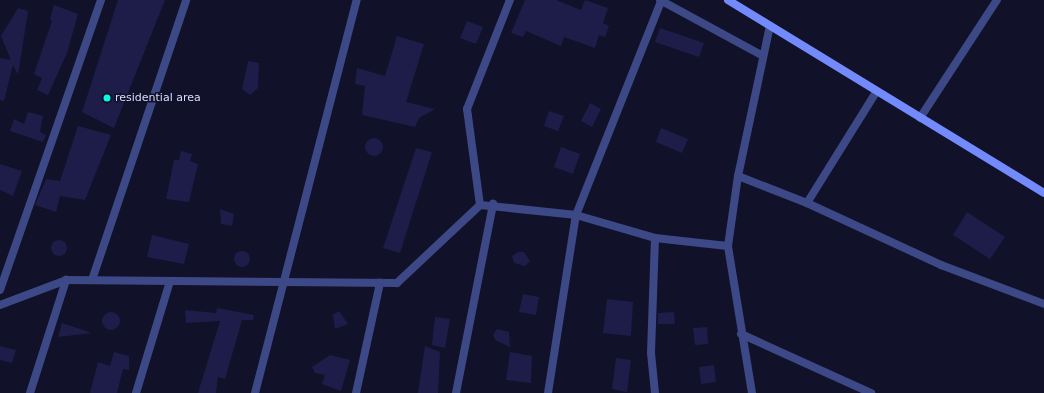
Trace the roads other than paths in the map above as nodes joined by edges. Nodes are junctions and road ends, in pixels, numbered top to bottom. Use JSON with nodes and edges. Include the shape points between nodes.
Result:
{"nodes":[{"id":1,"x":101,"y":0,"type":"edge"},
{"id":2,"x":186,"y":0,"type":"edge"},
{"id":3,"x":356,"y":0,"type":"edge"},
{"id":4,"x":510,"y":0,"type":"edge"},
{"id":5,"x":660,"y":0,"type":"edge"},
{"id":6,"x":728,"y":0,"type":"edge"},
{"id":7,"x":997,"y":0,"type":"edge"},
{"id":8,"x":770,"y":26,"type":"junction"},
{"id":9,"x":763,"y":56,"type":"junction"},
{"id":10,"x":876,"y":92,"type":"junction"},
{"id":11,"x":920,"y":118,"type":"junction"},
{"id":12,"x":738,"y":176,"type":"junction"},
{"id":13,"x":1044,"y":193,"type":"edge"},
{"id":14,"x":807,"y":203,"type":"junction"},
{"id":15,"x":493,"y":204,"type":"junction"},
{"id":16,"x":480,"y":205,"type":"junction"},
{"id":17,"x":576,"y":215,"type":"junction"},
{"id":18,"x":655,"y":238,"type":"junction"},
{"id":19,"x":728,"y":246,"type":"junction"},
{"id":20,"x":66,"y":280,"type":"junction"},
{"id":21,"x":92,"y":280,"type":"junction"},
{"id":22,"x":170,"y":281,"type":"junction"},
{"id":23,"x":285,"y":282,"type":"junction"},
{"id":24,"x":380,"y":283,"type":"junction"},
{"id":25,"x":0,"y":290,"type":"edge"},
{"id":26,"x":1044,"y":304,"type":"edge"},
{"id":27,"x":0,"y":305,"type":"edge"},
{"id":28,"x":741,"y":334,"type":"junction"},
{"id":29,"x":30,"y":393,"type":"edge"},
{"id":30,"x":136,"y":393,"type":"edge"},
{"id":31,"x":255,"y":393,"type":"edge"},
{"id":32,"x":356,"y":393,"type":"edge"},
{"id":33,"x":456,"y":393,"type":"edge"},
{"id":34,"x":548,"y":393,"type":"edge"},
{"id":35,"x":655,"y":393,"type":"edge"},
{"id":36,"x":752,"y":393,"type":"edge"},
{"id":37,"x":871,"y":393,"type":"edge"}],
"edges":[{"from":1,"to":25,"type":"street"},
{"from":2,"to":21,"type":"street"},
{"from":3,"to":23,"type":"street"},
{"from":4,"to":16,"type":"street","via":[[467,109]]},
{"from":5,"to":9,"type":"street"},
{"from":5,"to":17,"type":"street"},
{"from":6,"to":8,"type":"main road"},
{"from":7,"to":11,"type":"street"},
{"from":8,"to":9,"type":"street"},
{"from":8,"to":10,"type":"main road"},
{"from":9,"to":12,"type":"street"},
{"from":10,"to":11,"type":"main road"},
{"from":10,"to":14,"type":"street"},
{"from":11,"to":13,"type":"main road"},
{"from":12,"to":14,"type":"street"},
{"from":12,"to":19,"type":"street"},
{"from":14,"to":26,"type":"street","via":[[941,265]]},
{"from":15,"to":16,"type":"street"},
{"from":15,"to":17,"type":"street"},
{"from":15,"to":33,"type":"street"},
{"from":16,"to":24,"type":"street","via":[[397,283]]},
{"from":17,"to":18,"type":"street"},
{"from":17,"to":34,"type":"street"},
{"from":18,"to":19,"type":"street"},
{"from":18,"to":35,"type":"street","via":[[651,353]]},
{"from":19,"to":28,"type":"street"},
{"from":20,"to":21,"type":"street"},
{"from":20,"to":27,"type":"street"},
{"from":20,"to":29,"type":"street"},
{"from":21,"to":22,"type":"street"},
{"from":22,"to":23,"type":"street"},
{"from":22,"to":30,"type":"street"},
{"from":23,"to":24,"type":"street"},
{"from":23,"to":31,"type":"street"},
{"from":24,"to":32,"type":"street"},
{"from":28,"to":36,"type":"street"},
{"from":28,"to":37,"type":"street"}]}
